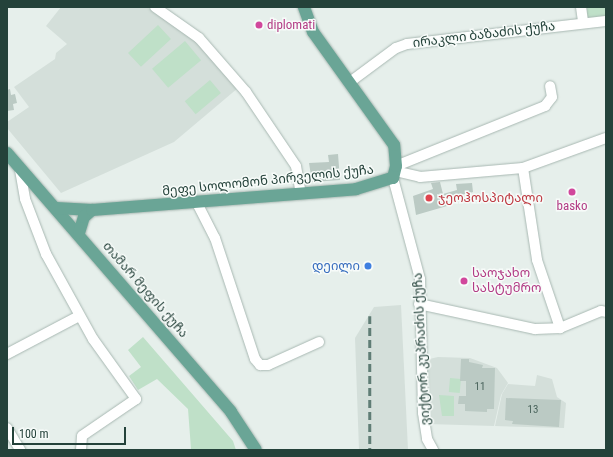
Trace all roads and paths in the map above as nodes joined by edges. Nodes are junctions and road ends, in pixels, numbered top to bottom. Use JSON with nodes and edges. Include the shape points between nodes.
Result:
{"nodes":[{"id":1,"x":155,"y":7,"type":"edge"},
{"id":2,"x":304,"y":7,"type":"edge"},
{"id":3,"x":581,"y":7,"type":"edge"},
{"id":4,"x":606,"y":21,"type":"edge"},
{"id":5,"x":582,"y":22,"type":"junction"},
{"id":6,"x":350,"y":82,"type":"junction"},
{"id":7,"x":550,"y":86,"type":"dead end"},
{"id":8,"x":606,"y":138,"type":"edge"},
{"id":9,"x":7,"y":153,"type":"edge"},
{"id":10,"x":523,"y":168,"type":"junction"},
{"id":11,"x":20,"y":170,"type":"junction"},
{"id":12,"x":395,"y":172,"type":"junction"},
{"id":13,"x":300,"y":194,"type":"junction"},
{"id":14,"x":197,"y":203,"type":"junction"},
{"id":15,"x":56,"y":208,"type":"junction"},
{"id":16,"x":92,"y":210,"type":"junction"},
{"id":17,"x":79,"y":233,"type":"junction"},
{"id":18,"x":420,"y":304,"type":"junction"},
{"id":19,"x":606,"y":312,"type":"edge"},
{"id":20,"x":79,"y":316,"type":"junction"},
{"id":21,"x":560,"y":328,"type":"junction"},
{"id":22,"x":318,"y":342,"type":"dead end"},
{"id":23,"x":7,"y":354,"type":"edge"},
{"id":24,"x":7,"y":428,"type":"edge"},
{"id":25,"x":20,"y":450,"type":"edge"},
{"id":26,"x":81,"y":450,"type":"edge"},
{"id":27,"x":256,"y":450,"type":"edge"},
{"id":28,"x":433,"y":450,"type":"edge"}],
"edges":[{"from":1,"to":13,"type":"street","via":[[199,38],[246,92],[296,166]]},
{"from":2,"to":6,"type":"main road","via":[[313,32]]},
{"from":3,"to":5,"type":"street"},
{"from":4,"to":5,"type":"street","name":"ირაკლი ბაზაძის ქუჩა"},
{"from":5,"to":6,"type":"street","name":"ირაკლი ბაზაძის ქუჩა","via":[[407,44],[396,48]]},
{"from":6,"to":12,"type":"main road","via":[[391,139]]},
{"from":7,"to":12,"type":"street","via":[[552,97],[545,106]]},
{"from":8,"to":10,"type":"street"},
{"from":9,"to":11,"type":"main road","name":"თამარ მეფის ქუჩა"},
{"from":10,"to":12,"type":"street","via":[[420,178]]},
{"from":10,"to":21,"type":"street","via":[[537,260]]},
{"from":11,"to":15,"type":"main road","name":"თამარ მეფის ქუჩა"},
{"from":11,"to":20,"type":"street","via":[[25,199],[44,249]]},
{"from":12,"to":13,"type":"main road","name":"მეფე სოლომონ პირველის ქუჩა","via":[[356,189]]},
{"from":12,"to":18,"type":"street","name":"ვიქტორ კუპრაძის ქუჩა","via":[[420,279]]},
{"from":13,"to":14,"type":"main road","name":"მეფე სოლომონ პირველის ქუჩა"},
{"from":14,"to":16,"type":"main road","name":"მეფე სოლომონ პირველის ქუჩა"},
{"from":14,"to":22,"type":"street","via":[[215,238],[260,365],[268,365]]},
{"from":15,"to":16,"type":"main road","name":"მეფე სოლომონ პირველის ქუჩა"},
{"from":15,"to":17,"type":"main road","name":"თამარ მეფის ქუჩა"},
{"from":16,"to":17,"type":"main road","via":[[84,217]]},
{"from":17,"to":27,"type":"main road","name":"თამარ მეფის ქუჩა","via":[[231,412]]},
{"from":18,"to":21,"type":"street","via":[[535,329]]},
{"from":18,"to":28,"type":"street","name":"ვიქტორ კუპრაძის ქუჩა","via":[[423,413],[427,439]]},
{"from":19,"to":21,"type":"street","via":[[602,311]]},
{"from":20,"to":23,"type":"street"},
{"from":20,"to":26,"type":"street","via":[[136,399],[82,436]]},
{"from":24,"to":25,"type":"street"}]}
